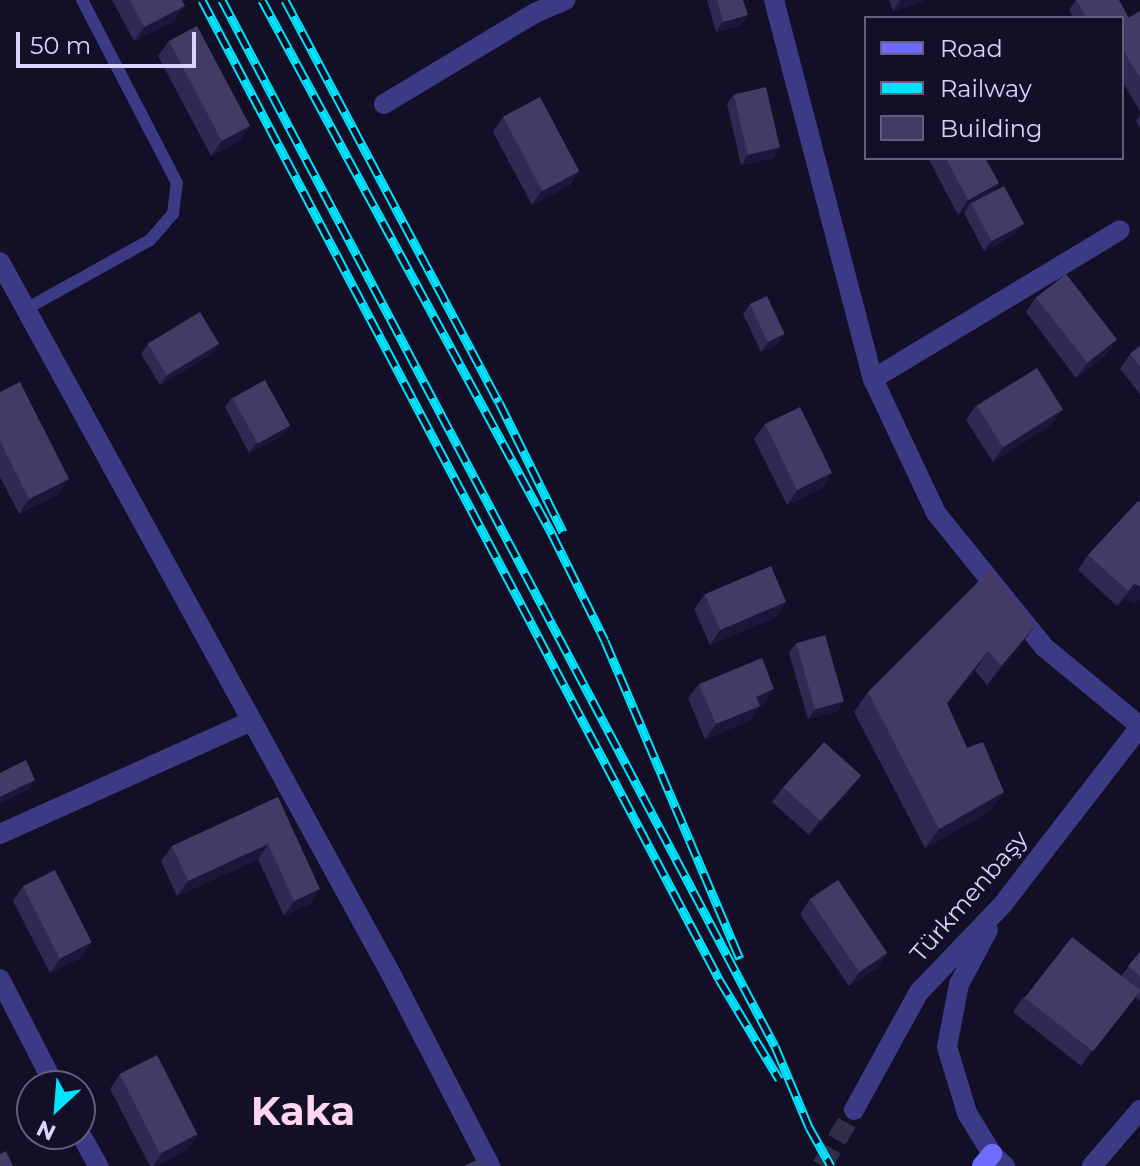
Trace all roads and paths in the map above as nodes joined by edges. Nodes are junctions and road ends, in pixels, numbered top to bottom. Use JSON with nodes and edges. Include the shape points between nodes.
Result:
{"nodes":[{"id":1,"x":82,"y":0,"type":"edge"},
{"id":2,"x":565,"y":0,"type":"edge"},
{"id":3,"x":774,"y":0,"type":"edge"},
{"id":4,"x":384,"y":104,"type":"dead end"},
{"id":5,"x":1120,"y":230,"type":"dead end"},
{"id":6,"x":0,"y":262,"type":"edge"},
{"id":7,"x":26,"y":309,"type":"junction"},
{"id":8,"x":873,"y":379,"type":"junction"},
{"id":9,"x":252,"y":721,"type":"junction"},
{"id":10,"x":1140,"y":726,"type":"edge"},
{"id":11,"x":0,"y":834,"type":"edge"},
{"id":12,"x":1003,"y":904,"type":"junction"},
{"id":13,"x":0,"y":979,"type":"edge"},
{"id":14,"x":47,"y":1070,"type":"edge"},
{"id":15,"x":854,"y":1110,"type":"tunnel mouth"},
{"id":16,"x":1140,"y":1110,"type":"edge"},
{"id":17,"x":993,"y":1162,"type":"edge"},
{"id":18,"x":490,"y":1166,"type":"edge"},
{"id":19,"x":1092,"y":1166,"type":"edge"}],
"edges":[{"from":1,"to":7,"type":"lane","via":[[177,183],[173,214],[150,240]]},
{"from":2,"to":4,"type":"street"},
{"from":3,"to":8,"type":"street"},
{"from":5,"to":8,"type":"street"},
{"from":6,"to":7,"type":"street"},
{"from":7,"to":9,"type":"street"},
{"from":8,"to":10,"type":"street","via":[[936,513],[1044,647]]},
{"from":9,"to":11,"type":"street"},
{"from":9,"to":18,"type":"street"},
{"from":10,"to":12,"type":"street","name":"Türkmenbaşy"},
{"from":12,"to":15,"type":"street","name":"Türkmenbaşy","via":[[919,992]]},
{"from":12,"to":17,"type":"street","via":[[959,984],[947,1047],[967,1113]]},
{"from":13,"to":14,"type":"street"},
{"from":16,"to":19,"type":"street"}]}
